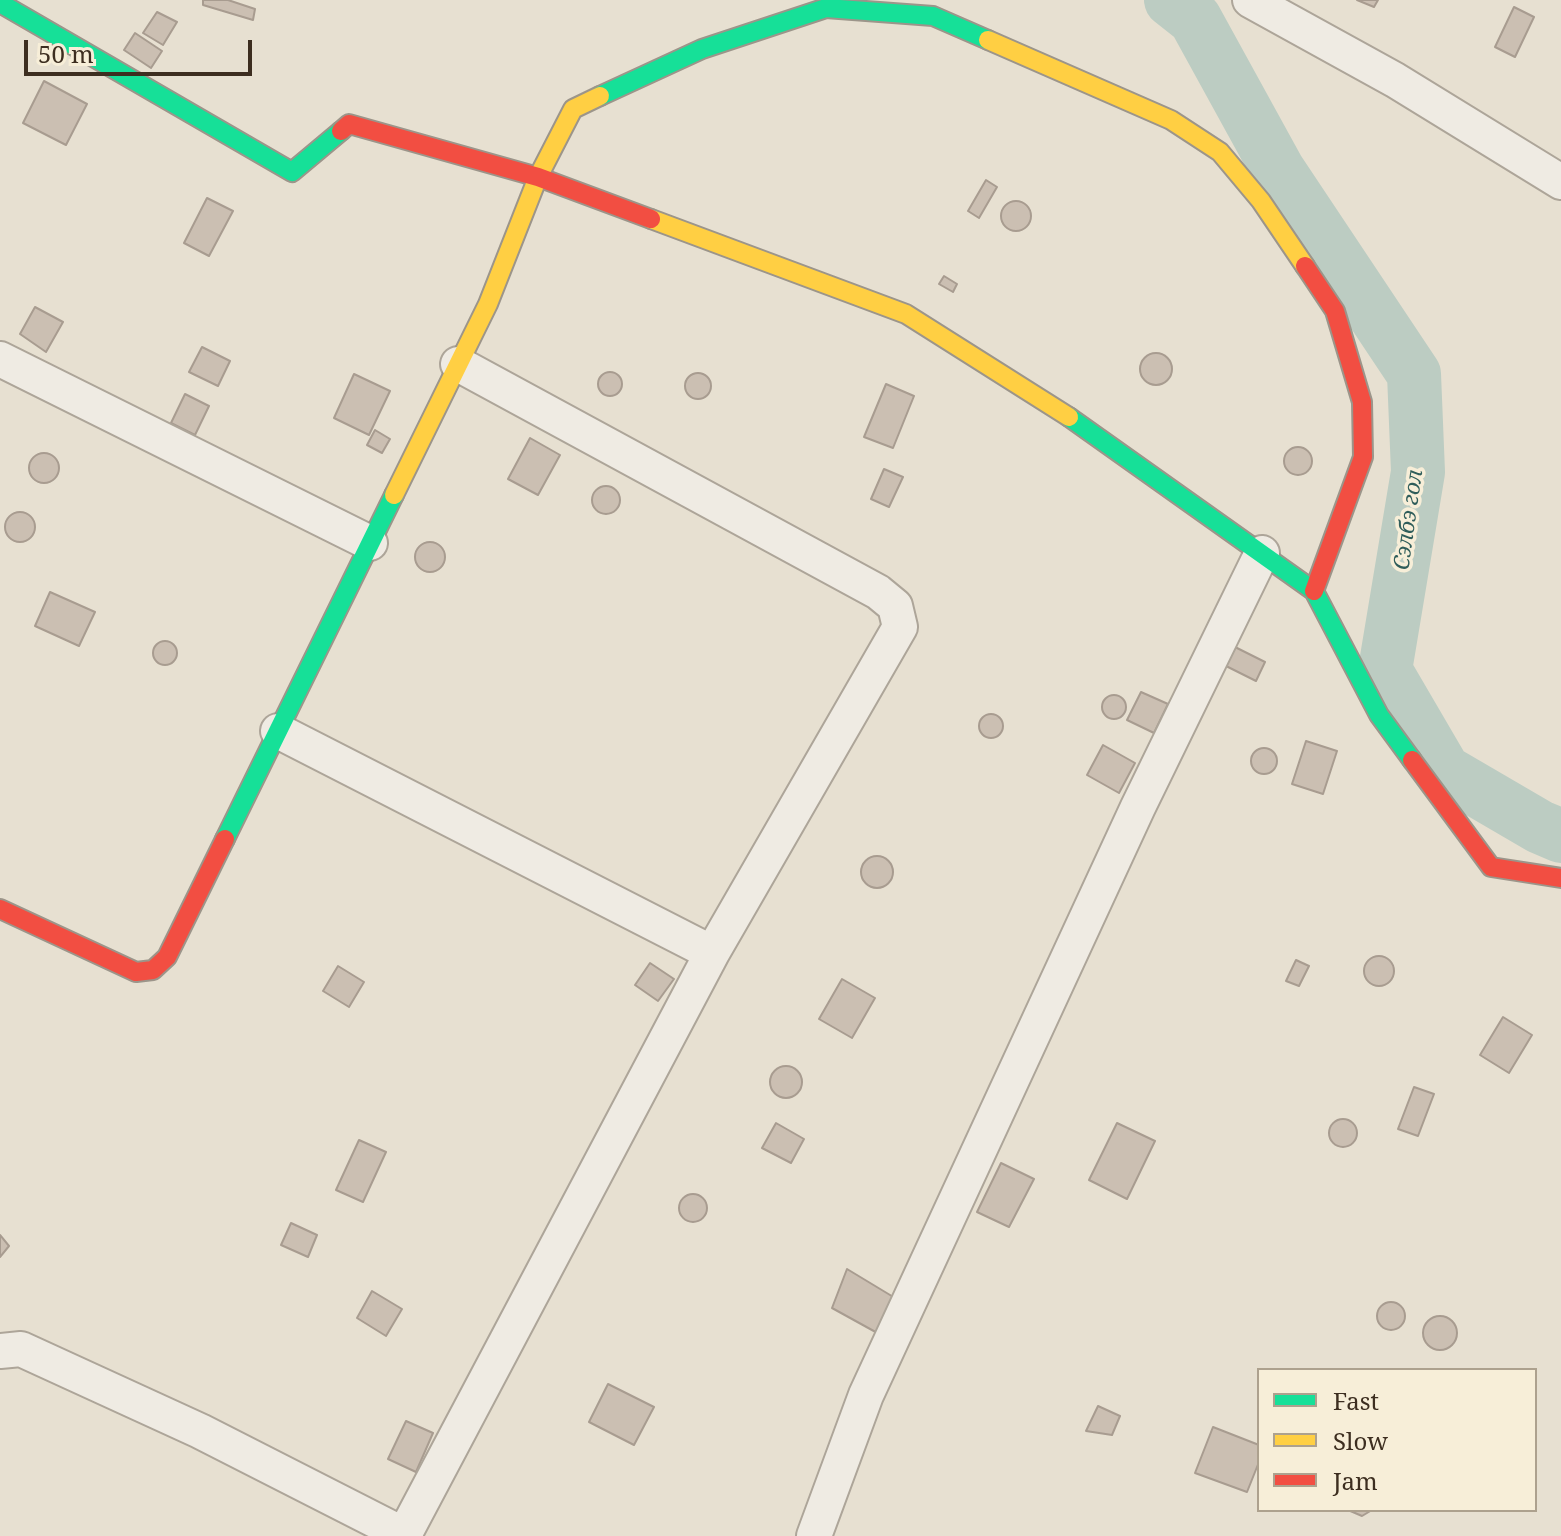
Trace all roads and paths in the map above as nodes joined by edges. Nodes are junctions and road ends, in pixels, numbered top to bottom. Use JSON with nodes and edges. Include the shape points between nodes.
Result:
{"nodes":[{"id":1,"x":1250,"y":0,"type":"edge"},
{"id":2,"x":0,"y":3,"type":"edge"},
{"id":3,"x":538,"y":177,"type":"junction"},
{"id":4,"x":1561,"y":182,"type":"edge"},
{"id":5,"x":0,"y":359,"type":"edge"},
{"id":6,"x":458,"y":364,"type":"junction"},
{"id":7,"x":370,"y":543,"type":"junction"},
{"id":8,"x":1262,"y":553,"type":"junction"},
{"id":9,"x":1314,"y":591,"type":"junction"},
{"id":10,"x":278,"y":731,"type":"junction"},
{"id":11,"x":1561,"y":878,"type":"edge"},
{"id":12,"x":0,"y":909,"type":"edge"},
{"id":13,"x":712,"y":953,"type":"junction"},
{"id":14,"x":0,"y":1351,"type":"edge"},
{"id":15,"x":405,"y":1535,"type":"edge"},
{"id":16,"x":814,"y":1536,"type":"edge"}],
"edges":[{"from":1,"to":4,"type":"street","via":[[1395,80]]},
{"from":2,"to":3,"type":"street","via":[[292,172],[349,124]]},
{"from":3,"to":6,"type":"street"},
{"from":3,"to":8,"type":"street","via":[[906,314],[1091,431]]},
{"from":3,"to":9,"type":"street","via":[[573,109],[702,49],[826,8],[933,16],[1171,120],[1220,152],[1261,201],[1335,311],[1362,402],[1363,457]]},
{"from":5,"to":7,"type":"street"},
{"from":6,"to":7,"type":"street"},
{"from":6,"to":13,"type":"street","via":[[878,592],[895,606],[900,627]]},
{"from":7,"to":10,"type":"street"},
{"from":8,"to":9,"type":"street"},
{"from":8,"to":16,"type":"street","via":[[1138,807],[866,1395]]},
{"from":9,"to":11,"type":"street","via":[[1379,715],[1491,867]]},
{"from":10,"to":12,"type":"street","via":[[167,957],[153,970],[136,972]]},
{"from":10,"to":13,"type":"street"},
{"from":13,"to":15,"type":"street"},
{"from":14,"to":15,"type":"street","via":[[21,1349],[200,1431]]}]}
